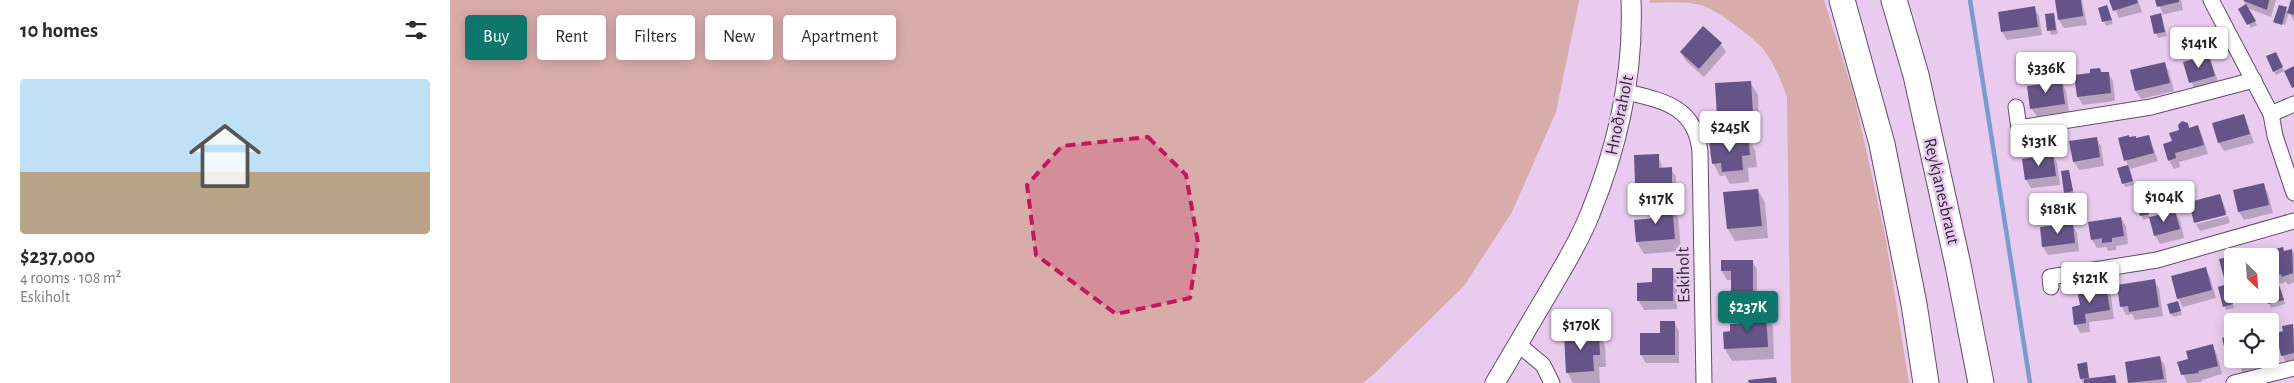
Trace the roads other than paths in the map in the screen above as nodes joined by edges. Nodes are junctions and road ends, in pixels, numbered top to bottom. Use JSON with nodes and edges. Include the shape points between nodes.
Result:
{"nodes":[{"id":1,"x":1631,"y":0,"type":"edge"},
{"id":2,"x":1842,"y":0,"type":"edge"},
{"id":3,"x":1894,"y":0,"type":"edge"},
{"id":4,"x":2211,"y":0,"type":"edge"},
{"id":5,"x":2254,"y":80,"type":"junction"},
{"id":6,"x":1627,"y":92,"type":"junction"},
{"id":7,"x":2294,"y":104,"type":"edge"},
{"id":8,"x":2016,"y":107,"type":"dead end"},
{"id":9,"x":2271,"y":114,"type":"junction"},
{"id":10,"x":2293,"y":188,"type":"edge"},
{"id":11,"x":2294,"y":220,"type":"edge"},
{"id":12,"x":2051,"y":287,"type":"dead end"},
{"id":13,"x":1518,"y":344,"type":"junction"},
{"id":14,"x":2294,"y":368,"type":"edge"},
{"id":15,"x":1496,"y":383,"type":"edge"},
{"id":16,"x":1552,"y":383,"type":"edge"},
{"id":17,"x":1704,"y":383,"type":"edge"},
{"id":18,"x":1926,"y":383,"type":"edge"},
{"id":19,"x":1981,"y":383,"type":"edge"},
{"id":20,"x":2234,"y":383,"type":"edge"}],
"edges":[{"from":1,"to":6,"type":"street","name":"Hnoðraholt"},
{"from":2,"to":18,"type":"highway","via":[[1882,144],[1914,304]]},
{"from":3,"to":19,"type":"highway","name":"Reykjanesbraut","via":[[1916,75]]},
{"from":4,"to":5,"type":"street"},
{"from":5,"to":8,"type":"street","via":[[2151,107],[2019,128]]},
{"from":5,"to":9,"type":"street"},
{"from":6,"to":13,"type":"street","name":"Hnoðraholt","via":[[1590,215]]},
{"from":6,"to":17,"type":"street","name":"Eskiholt","via":[[1662,101],[1680,110],[1697,134]]},
{"from":7,"to":9,"type":"street"},
{"from":9,"to":10,"type":"street"},
{"from":11,"to":12,"type":"street","via":[[2157,260],[2050,277]]},
{"from":13,"to":15,"type":"street","name":"Hnoðraholt"},
{"from":13,"to":16,"type":"street","via":[[1543,366]]},
{"from":14,"to":20,"type":"street"}]}
